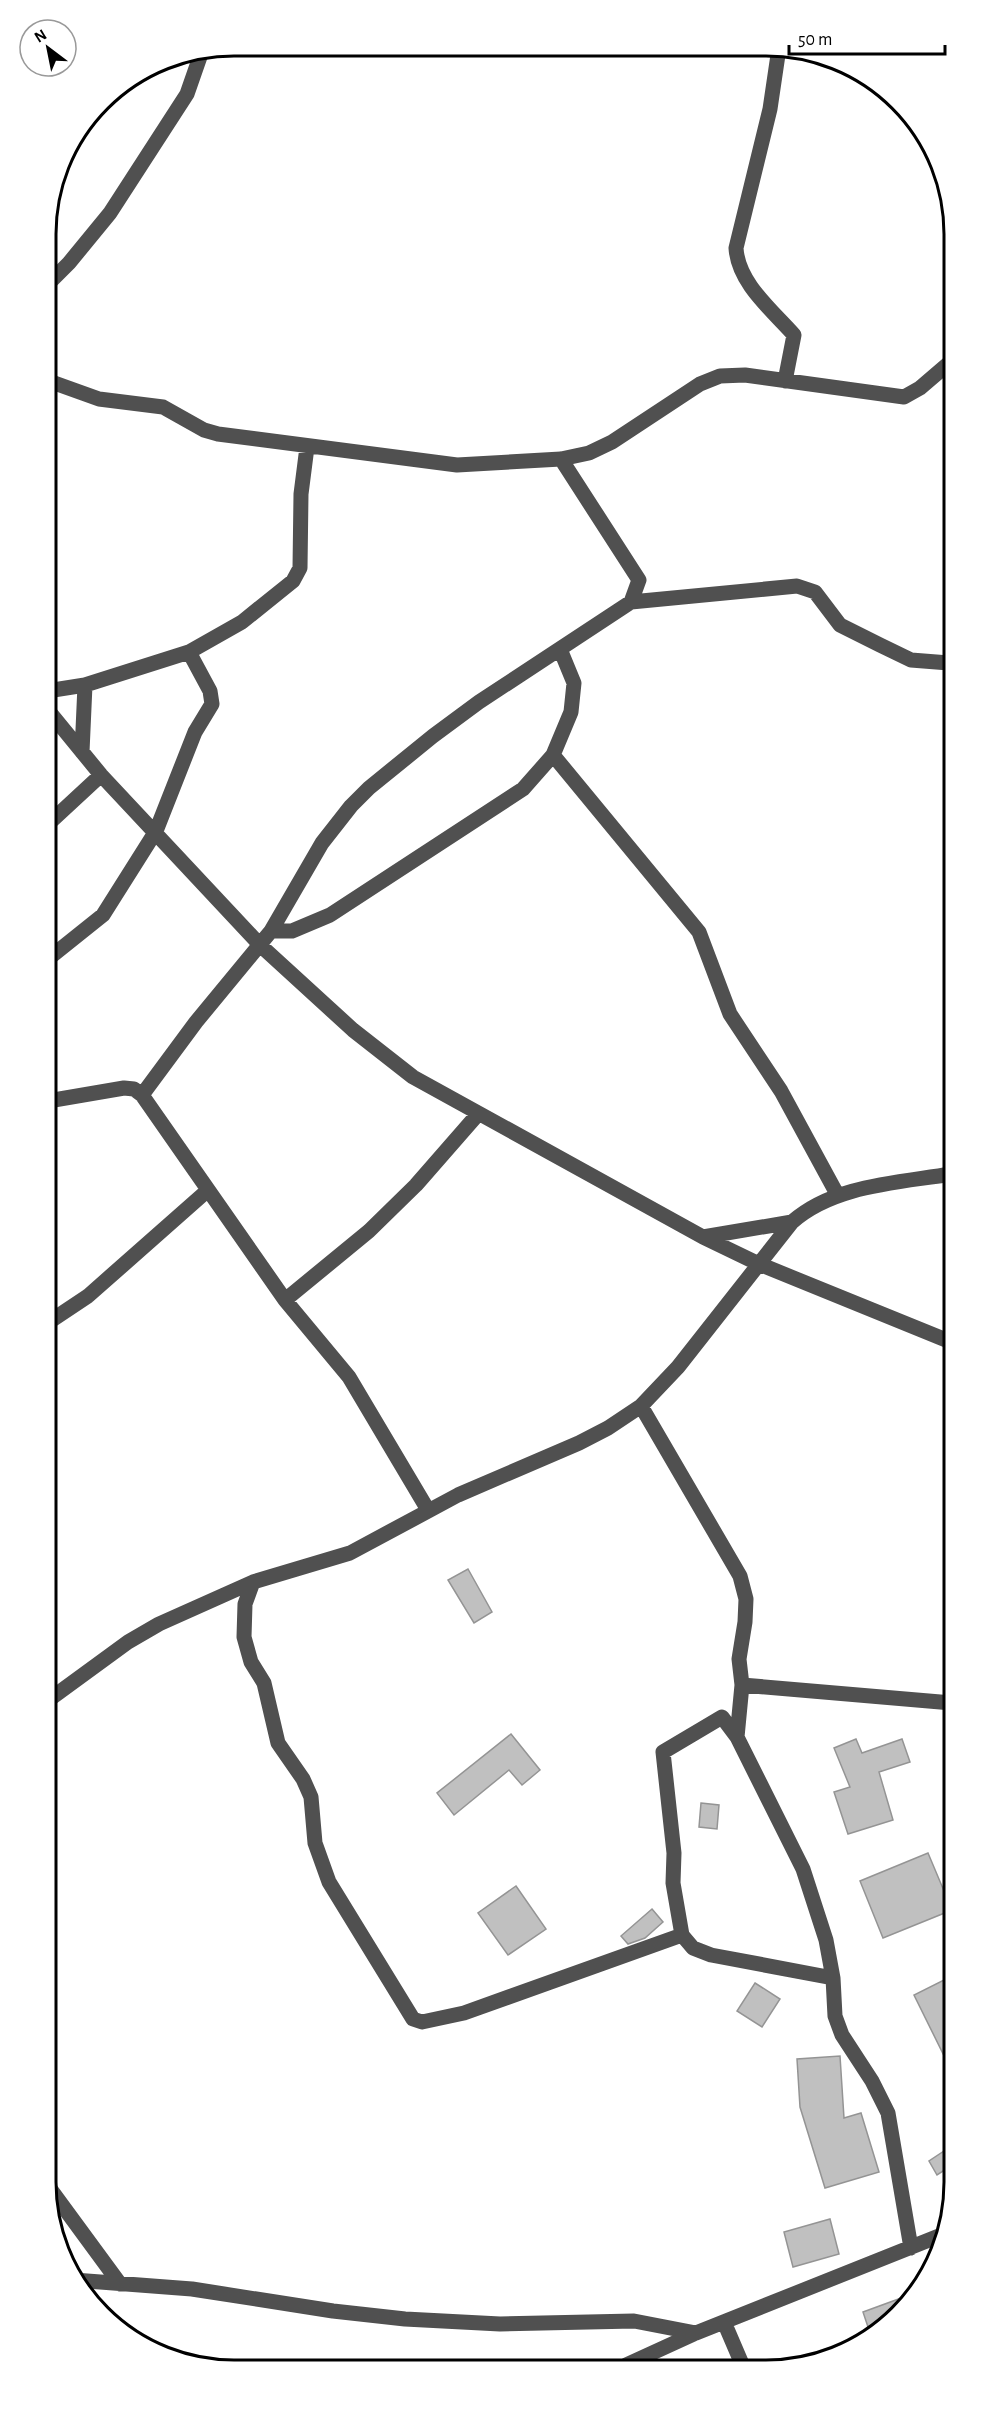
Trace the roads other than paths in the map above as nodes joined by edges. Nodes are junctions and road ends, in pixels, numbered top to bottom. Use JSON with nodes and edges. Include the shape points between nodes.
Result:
{"nodes":[{"id":1,"x":777,"y":56,"type":"edge"},
{"id":2,"x":199,"y":59,"type":"edge"},
{"id":3,"x":56,"y":276,"type":"edge"},
{"id":4,"x":944,"y":367,"type":"edge"},
{"id":5,"x":785,"y":381,"type":"junction"},
{"id":6,"x":56,"y":384,"type":"edge"},
{"id":7,"x":307,"y":447,"type":"junction"},
{"id":8,"x":561,"y":459,"type":"junction"},
{"id":9,"x":631,"y":602,"type":"junction"},
{"id":10,"x":560,"y":649,"type":"junction"},
{"id":11,"x":189,"y":652,"type":"junction"},
{"id":12,"x":944,"y":663,"type":"edge"},
{"id":13,"x":85,"y":685,"type":"junction"},
{"id":14,"x":56,"y":690,"type":"edge"},
{"id":15,"x":56,"y":720,"type":"edge"},
{"id":16,"x":82,"y":752,"type":"junction"},
{"id":17,"x":553,"y":755,"type":"junction"},
{"id":18,"x":101,"y":775,"type":"junction"},
{"id":19,"x":56,"y":817,"type":"edge"},
{"id":20,"x":156,"y":831,"type":"junction"},
{"id":21,"x":271,"y":931,"type":"junction"},
{"id":22,"x":260,"y":945,"type":"junction"},
{"id":23,"x":56,"y":953,"type":"edge"},
{"id":24,"x":142,"y":1095,"type":"junction"},
{"id":25,"x":56,"y":1100,"type":"edge"},
{"id":26,"x":478,"y":1114,"type":"junction"},
{"id":27,"x":944,"y":1175,"type":"edge"},
{"id":28,"x":208,"y":1190,"type":"junction"},
{"id":29,"x":837,"y":1194,"type":"junction"},
{"id":30,"x":792,"y":1222,"type":"junction"},
{"id":31,"x":703,"y":1237,"type":"junction"},
{"id":32,"x":759,"y":1264,"type":"junction"},
{"id":33,"x":285,"y":1300,"type":"junction"},
{"id":34,"x":55,"y":1318,"type":"edge"},
{"id":35,"x":943,"y":1339,"type":"edge"},
{"id":36,"x":641,"y":1406,"type":"junction"},
{"id":37,"x":428,"y":1510,"type":"junction"},
{"id":38,"x":253,"y":1582,"type":"junction"},
{"id":39,"x":742,"y":1685,"type":"junction"},
{"id":40,"x":55,"y":1695,"type":"edge"},
{"id":41,"x":943,"y":1702,"type":"edge"},
{"id":42,"x":737,"y":1737,"type":"junction"},
{"id":43,"x":682,"y":1935,"type":"junction"},
{"id":44,"x":833,"y":1978,"type":"junction"},
{"id":45,"x":56,"y":2197,"type":"edge"},
{"id":46,"x":934,"y":2238,"type":"edge"},
{"id":47,"x":911,"y":2248,"type":"junction"},
{"id":48,"x":85,"y":2281,"type":"edge"},
{"id":49,"x":120,"y":2284,"type":"junction"},
{"id":50,"x":724,"y":2322,"type":"junction"},
{"id":51,"x":696,"y":2334,"type":"junction"},
{"id":52,"x":635,"y":2360,"type":"edge"},
{"id":53,"x":740,"y":2360,"type":"edge"}],
"edges":[{"from":1,"to":5,"type":"street","via":[[770,109],[736,248],[737,263],[744,276],[794,335]]},
{"from":2,"to":3,"type":"street","via":[[187,94],[111,213]]},
{"from":4,"to":5,"type":"street","via":[[904,397]]},
{"from":5,"to":8,"type":"street","via":[[720,376],[700,384],[604,446]]},
{"from":6,"to":7,"type":"street","via":[[99,399],[163,407],[218,434]]},
{"from":7,"to":8,"type":"street","via":[[457,465]]},
{"from":7,"to":11,"type":"street","via":[[297,576],[267,604]]},
{"from":8,"to":9,"type":"street","via":[[639,580]]},
{"from":9,"to":10,"type":"street"},
{"from":9,"to":12,"type":"street","via":[[797,586],[815,592],[840,625],[911,660]]},
{"from":10,"to":17,"type":"street","via":[[570,668],[575,695]]},
{"from":10,"to":21,"type":"street","via":[[479,702],[369,788],[322,843]]},
{"from":11,"to":13,"type":"street"},
{"from":11,"to":20,"type":"street","via":[[210,691],[212,704],[195,732]]},
{"from":13,"to":14,"type":"street"},
{"from":13,"to":16,"type":"street"},
{"from":15,"to":16,"type":"street"},
{"from":16,"to":18,"type":"street"},
{"from":17,"to":21,"type":"street","via":[[523,789],[505,802],[330,915],[292,931]]},
{"from":17,"to":29,"type":"street","via":[[699,932],[730,1014],[781,1091]]},
{"from":18,"to":19,"type":"street"},
{"from":18,"to":20,"type":"street"},
{"from":20,"to":22,"type":"street"},
{"from":20,"to":23,"type":"street","via":[[103,915]]},
{"from":21,"to":22,"type":"street"},
{"from":22,"to":24,"type":"street"},
{"from":22,"to":26,"type":"street","via":[[353,1030],[413,1077]]},
{"from":24,"to":25,"type":"street","via":[[124,1088]]},
{"from":24,"to":28,"type":"street"},
{"from":26,"to":31,"type":"street"},
{"from":26,"to":33,"type":"street","via":[[369,1232]]},
{"from":27,"to":29,"type":"street"},
{"from":28,"to":33,"type":"street"},
{"from":28,"to":34,"type":"street","via":[[88,1296]]},
{"from":29,"to":30,"type":"street"},
{"from":30,"to":31,"type":"street"},
{"from":30,"to":32,"type":"street"},
{"from":31,"to":32,"type":"street"},
{"from":32,"to":35,"type":"street"},
{"from":32,"to":36,"type":"street","via":[[678,1367]]},
{"from":33,"to":37,"type":"street","via":[[349,1377]]},
{"from":36,"to":37,"type":"street","via":[[579,1443]]},
{"from":36,"to":39,"type":"street","via":[[740,1576],[746,1599],[739,1659]]},
{"from":37,"to":38,"type":"street","via":[[350,1553]]},
{"from":38,"to":40,"type":"street","via":[[159,1624]]},
{"from":38,"to":43,"type":"street","via":[[245,1604],[244,1637],[251,1662],[264,1683],[278,1743],[311,1797],[315,1843],[329,1882],[413,2019],[422,2022],[464,2013]]},
{"from":39,"to":41,"type":"street"},
{"from":39,"to":42,"type":"street"},
{"from":42,"to":43,"type":"street","via":[[722,1717],[663,1752],[674,1853],[673,1884]]},
{"from":42,"to":44,"type":"street","via":[[802,1869],[826,1940]]},
{"from":43,"to":44,"type":"street","via":[[693,1948],[711,1955]]},
{"from":44,"to":47,"type":"street","via":[[835,2016],[842,2035],[888,2113]]},
{"from":45,"to":49,"type":"street"},
{"from":46,"to":47,"type":"street"},
{"from":47,"to":50,"type":"street"},
{"from":48,"to":49,"type":"street"},
{"from":49,"to":51,"type":"street","via":[[192,2289],[405,2319],[500,2324],[634,2321]]},
{"from":50,"to":51,"type":"street"},
{"from":50,"to":53,"type":"street"},
{"from":51,"to":52,"type":"street"}]}
